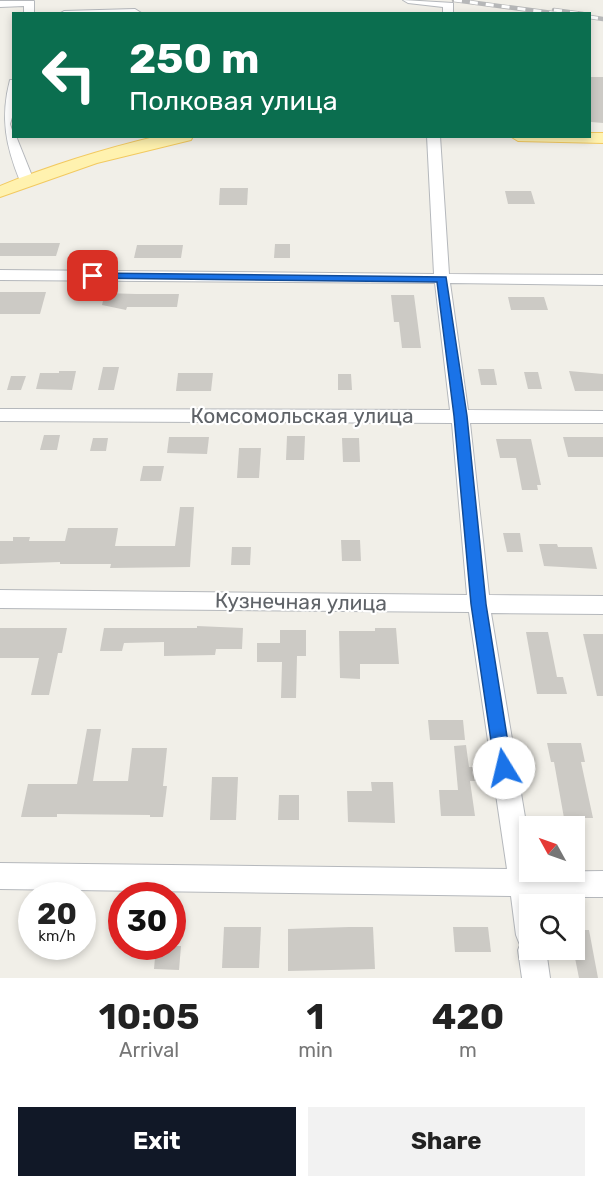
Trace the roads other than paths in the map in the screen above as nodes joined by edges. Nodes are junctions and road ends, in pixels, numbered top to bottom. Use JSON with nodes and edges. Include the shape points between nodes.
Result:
{"nodes":[{"id":1,"x":111,"y":0,"type":"edge"},
{"id":2,"x":408,"y":0,"type":"edge"},
{"id":3,"x":0,"y":4,"type":"edge"},
{"id":4,"x":30,"y":8,"type":"edge"},
{"id":5,"x":448,"y":9,"type":"edge"},
{"id":6,"x":69,"y":12,"type":"edge"},
{"id":7,"x":12,"y":91,"type":"edge"},
{"id":8,"x":175,"y":138,"type":"edge"},
{"id":9,"x":433,"y":138,"type":"edge"},
{"id":10,"x":27,"y":181,"type":"junction"},
{"id":11,"x":0,"y":192,"type":"edge"},
{"id":12,"x":0,"y":275,"type":"edge"},
{"id":13,"x":442,"y":279,"type":"junction"},
{"id":14,"x":603,"y":280,"type":"edge"},
{"id":15,"x":0,"y":415,"type":"edge"},
{"id":16,"x":460,"y":416,"type":"junction"},
{"id":17,"x":603,"y":417,"type":"edge"},
{"id":18,"x":0,"y":599,"type":"edge"},
{"id":19,"x":478,"y":604,"type":"junction"},
{"id":20,"x":603,"y":605,"type":"edge"},
{"id":21,"x":0,"y":876,"type":"edge"},
{"id":22,"x":521,"y":884,"type":"junction"},
{"id":23,"x":603,"y":884,"type":"edge"},
{"id":24,"x":523,"y":894,"type":"edge"},
{"id":25,"x":533,"y":960,"type":"edge"},
{"id":26,"x":536,"y":978,"type":"edge"}],
"edges":[{"from":1,"to":6,"type":"street"},
{"from":2,"to":5,"type":"street"},
{"from":3,"to":4,"type":"street"},
{"from":7,"to":10,"type":"street","via":[[4,124]]},
{"from":8,"to":10,"type":"main road","via":[[90,158]]},
{"from":9,"to":13,"type":"street"},
{"from":10,"to":11,"type":"main road"},
{"from":12,"to":13,"type":"street"},
{"from":13,"to":14,"type":"street"},
{"from":13,"to":16,"type":"street"},
{"from":15,"to":16,"type":"street","name":"Комсомольская улица"},
{"from":16,"to":17,"type":"street","name":"Комсомольская улица"},
{"from":16,"to":19,"type":"street"},
{"from":18,"to":19,"type":"street","name":"Кузнечная улица"},
{"from":19,"to":20,"type":"street","name":"Кузнечная улица"},
{"from":19,"to":22,"type":"street"},
{"from":21,"to":22,"type":"street"},
{"from":22,"to":23,"type":"street"},
{"from":22,"to":24,"type":"street"},
{"from":25,"to":26,"type":"street"}]}
